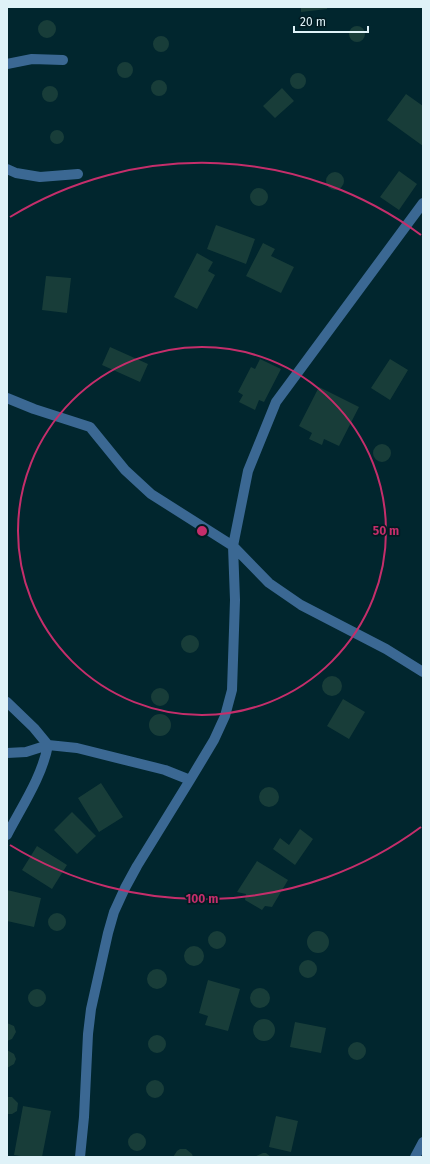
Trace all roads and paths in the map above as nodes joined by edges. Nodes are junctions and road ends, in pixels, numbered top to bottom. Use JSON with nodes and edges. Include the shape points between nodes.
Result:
{"nodes":[{"id":1,"x":63,"y":60,"type":"dead end"},
{"id":2,"x":7,"y":64,"type":"edge"},
{"id":3,"x":7,"y":169,"type":"edge"},
{"id":4,"x":78,"y":174,"type":"dead end"},
{"id":5,"x":423,"y":203,"type":"edge"},
{"id":6,"x":7,"y":398,"type":"edge"},
{"id":7,"x":233,"y":546,"type":"junction"},
{"id":8,"x":423,"y":672,"type":"edge"},
{"id":9,"x":7,"y":702,"type":"edge"},
{"id":10,"x":48,"y":745,"type":"junction"},
{"id":11,"x":7,"y":753,"type":"edge"},
{"id":12,"x":190,"y":780,"type":"junction"},
{"id":13,"x":7,"y":835,"type":"edge"},
{"id":14,"x":423,"y":1142,"type":"edge"},
{"id":15,"x":80,"y":1157,"type":"edge"},
{"id":16,"x":415,"y":1157,"type":"edge"}],
"edges":[{"from":1,"to":2,"type":"street","via":[[32,59]]},
{"from":3,"to":4,"type":"street","via":[[40,177]]},
{"from":5,"to":7,"type":"street","via":[[276,402],[248,471]]},
{"from":6,"to":7,"type":"street","via":[[90,427],[125,470],[151,494]]},
{"from":7,"to":8,"type":"street","via":[[269,583],[301,605]]},
{"from":7,"to":12,"type":"street","via":[[235,600],[232,690],[214,740]]},
{"from":9,"to":10,"type":"street"},
{"from":10,"to":11,"type":"street","via":[[26,752]]},
{"from":10,"to":12,"type":"street","via":[[77,748],[146,765]]},
{"from":10,"to":13,"type":"street","via":[[36,780]]},
{"from":12,"to":15,"type":"street","via":[[136,866],[114,912],[91,1009]]},
{"from":14,"to":16,"type":"street"}]}
